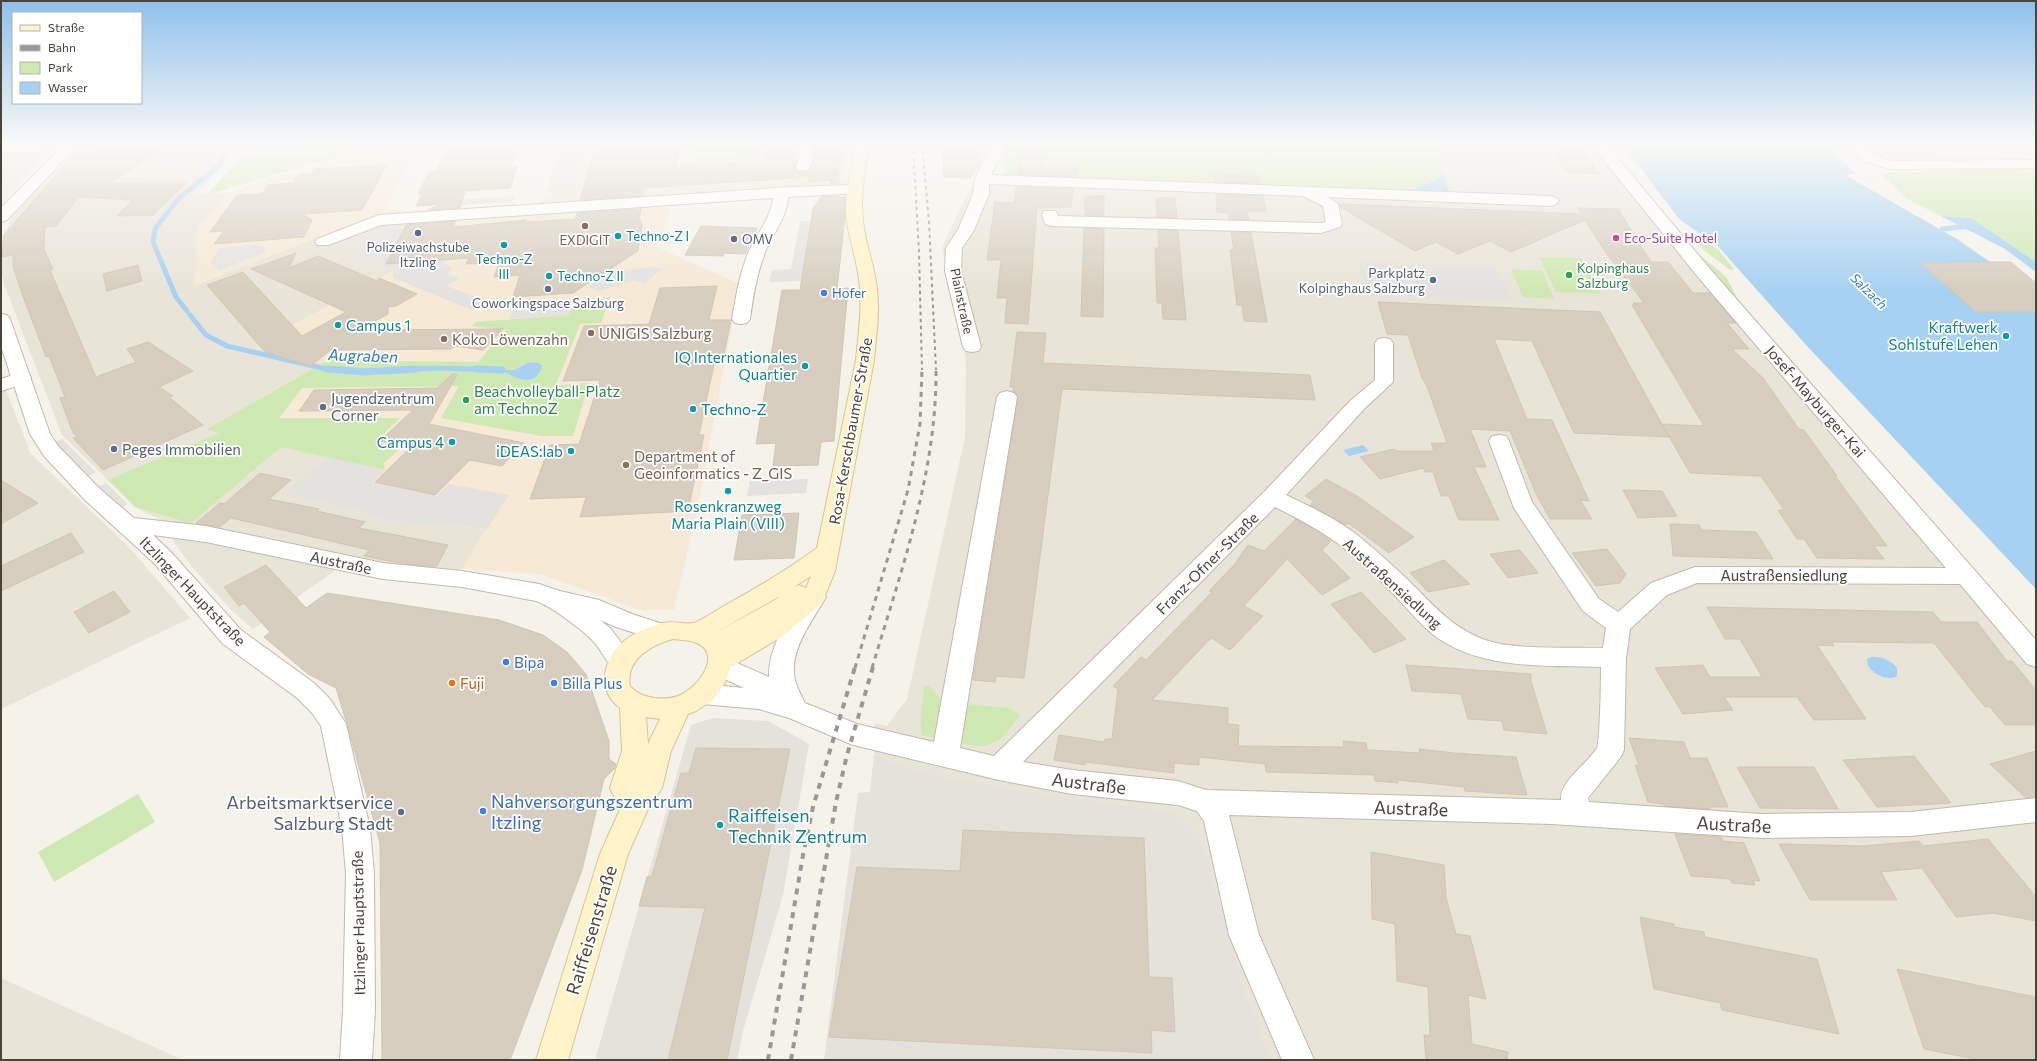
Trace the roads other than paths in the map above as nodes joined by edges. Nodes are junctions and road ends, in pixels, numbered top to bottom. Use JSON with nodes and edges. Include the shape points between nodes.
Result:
{"nodes":[{"id":1,"x":24,"y":194,"type":"edge"},
{"id":2,"x":765,"y":194,"type":"edge"},
{"id":3,"x":786,"y":194,"type":"edge"},
{"id":4,"x":854,"y":194,"type":"edge"},
{"id":5,"x":981,"y":194,"type":"edge"},
{"id":6,"x":1310,"y":194,"type":"edge"},
{"id":7,"x":1348,"y":194,"type":"edge"},
{"id":8,"x":1639,"y":194,"type":"edge"},
{"id":9,"x":1551,"y":201,"type":"dead end"},
{"id":10,"x":1050,"y":214,"type":"dead end"},
{"id":11,"x":1,"y":217,"type":"edge"},
{"id":12,"x":323,"y":242,"type":"dead end"},
{"id":13,"x":1,"y":319,"type":"edge"},
{"id":14,"x":741,"y":319,"type":"dead end"},
{"id":15,"x":1384,"y":343,"type":"dead end"},
{"id":16,"x":972,"y":347,"type":"dead end"},
{"id":17,"x":22,"y":378,"type":"junction"},
{"id":18,"x":1,"y":385,"type":"edge"},
{"id":19,"x":1007,"y":397,"type":"dead end"},
{"id":20,"x":1499,"y":441,"type":"dead end"},
{"id":21,"x":1272,"y":497,"type":"junction"},
{"id":22,"x":128,"y":525,"type":"junction"},
{"id":23,"x":827,"y":552,"type":"junction"},
{"id":24,"x":1966,"y":576,"type":"junction"},
{"id":25,"x":814,"y":597,"type":"junction"},
{"id":26,"x":553,"y":598,"type":"junction"},
{"id":27,"x":1619,"y":625,"type":"junction"},
{"id":28,"x":660,"y":632,"type":"junction"},
{"id":29,"x":714,"y":651,"type":"junction"},
{"id":30,"x":2036,"y":657,"type":"edge"},
{"id":31,"x":1614,"y":658,"type":"junction"},
{"id":32,"x":622,"y":660,"type":"junction"},
{"id":33,"x":702,"y":694,"type":"junction"},
{"id":34,"x":633,"y":704,"type":"junction"},
{"id":35,"x":678,"y":707,"type":"junction"},
{"id":36,"x":796,"y":710,"type":"junction"},
{"id":37,"x":945,"y":757,"type":"junction"},
{"id":38,"x":1000,"y":769,"type":"junction"},
{"id":39,"x":637,"y":802,"type":"junction"},
{"id":40,"x":1206,"y":802,"type":"junction"},
{"id":41,"x":2036,"y":810,"type":"edge"},
{"id":42,"x":1576,"y":814,"type":"junction"},
{"id":43,"x":356,"y":1060,"type":"edge"},
{"id":44,"x":552,"y":1060,"type":"edge"},
{"id":45,"x":1298,"y":1060,"type":"edge"}],
"edges":[{"from":1,"to":11,"type":"street"},
{"from":2,"to":12,"type":"street","via":[[379,220]]},
{"from":3,"to":14,"type":"street","via":[[762,240],[746,283]]},
{"from":4,"to":23,"type":"main road","name":"Rosa-Kerschbaumer-Straße","via":[[855,222],[868,284],[868,329],[858,401]]},
{"from":5,"to":16,"type":"street","name":"Plainstraße","via":[[966,230],[954,248],[953,271]]},
{"from":6,"to":10,"type":"street","via":[[1330,204],[1334,224],[1321,228],[1051,221]]},
{"from":7,"to":9,"type":"street"},
{"from":8,"to":24,"type":"street","name":"Josef-Mayburger-Kai","via":[[1704,273]]},
{"from":13,"to":17,"type":"street","name":"Itzlinger Hauptstraße"},
{"from":15,"to":21,"type":"street","name":"Franz-Ofner-Straße","via":[[1384,382],[1357,405]]},
{"from":17,"to":18,"type":"street"},
{"from":17,"to":22,"type":"street","name":"Itzlinger Hauptstraße","via":[[40,434],[51,451],[93,495]]},
{"from":19,"to":37,"type":"street"},
{"from":20,"to":27,"type":"street","via":[[1522,503],[1591,605]]},
{"from":21,"to":31,"type":"street","name":"Austraßensiedlung","via":[[1307,514],[1352,543],[1428,617],[1453,636],[1486,650],[1500,652]]},
{"from":21,"to":38,"type":"street","name":"Franz-Ofner-Straße"},
{"from":22,"to":26,"type":"street","name":"Austraße","via":[[206,534],[383,571],[462,578],[539,592]]},
{"from":22,"to":43,"type":"street","name":"Itzlinger Hauptstraße","via":[[162,557],[232,637],[305,690],[321,706],[333,724],[356,828],[360,873]]},
{"from":23,"to":25,"type":"main road","name":"Rosa-Kerschbaumer-Straße","via":[[824,571]]},
{"from":23,"to":29,"type":"main road","name":"Rosa-Kerschbaumer-Straße","via":[[814,578],[802,591]]},
{"from":24,"to":27,"type":"street","name":"Austraßensiedlung","via":[[1695,575],[1659,589]]},
{"from":24,"to":30,"type":"street","name":"Josef-Mayburger-Kai"},
{"from":25,"to":29,"type":"main road","name":"Rosa-Kerschbaumer-Straße","via":[[775,630]]},
{"from":25,"to":36,"type":"street","name":"Rosa-Kerschbaumer-Straße","via":[[790,638],[784,658],[782,677]]},
{"from":26,"to":28,"type":"street","name":"Austraße","via":[[591,606],[624,621]]},
{"from":26,"to":32,"type":"street","name":"Austraße","via":[[602,635]]},
{"from":27,"to":31,"type":"street"},
{"from":28,"to":29,"type":"main road","via":[[685,630]]},
{"from":28,"to":32,"type":"main road","via":[[636,645]]},
{"from":29,"to":33,"type":"main road","via":[[712,686]]},
{"from":29,"to":36,"type":"street","name":"Austraße"},
{"from":31,"to":42,"type":"street","via":[[1611,750],[1574,794]]},
{"from":32,"to":34,"type":"main road","via":[[617,673],[617,685],[623,696]]},
{"from":33,"to":35,"type":"main road"},
{"from":33,"to":36,"type":"street","name":"Austraße","via":[[759,699]]},
{"from":34,"to":35,"type":"main road","via":[[647,709]]},
{"from":34,"to":39,"type":"main road","via":[[635,751],[624,788]]},
{"from":35,"to":39,"type":"main road","name":"Raiffeisenstraße","via":[[658,751],[648,788]]},
{"from":36,"to":37,"type":"street","name":"Austraße","via":[[853,734]]},
{"from":37,"to":38,"type":"street","name":"Austraße"},
{"from":38,"to":40,"type":"street","name":"Austraße","via":[[1072,782],[1178,793]]},
{"from":39,"to":44,"type":"main road","name":"Raiffeisenstraße","via":[[614,854]]},
{"from":40,"to":42,"type":"street","name":"Austraße"},
{"from":40,"to":45,"type":"street","via":[[1211,806],[1218,821],[1244,935]]},
{"from":41,"to":42,"type":"street","name":"Austraße","via":[[1911,824],[1761,826]]}]}
